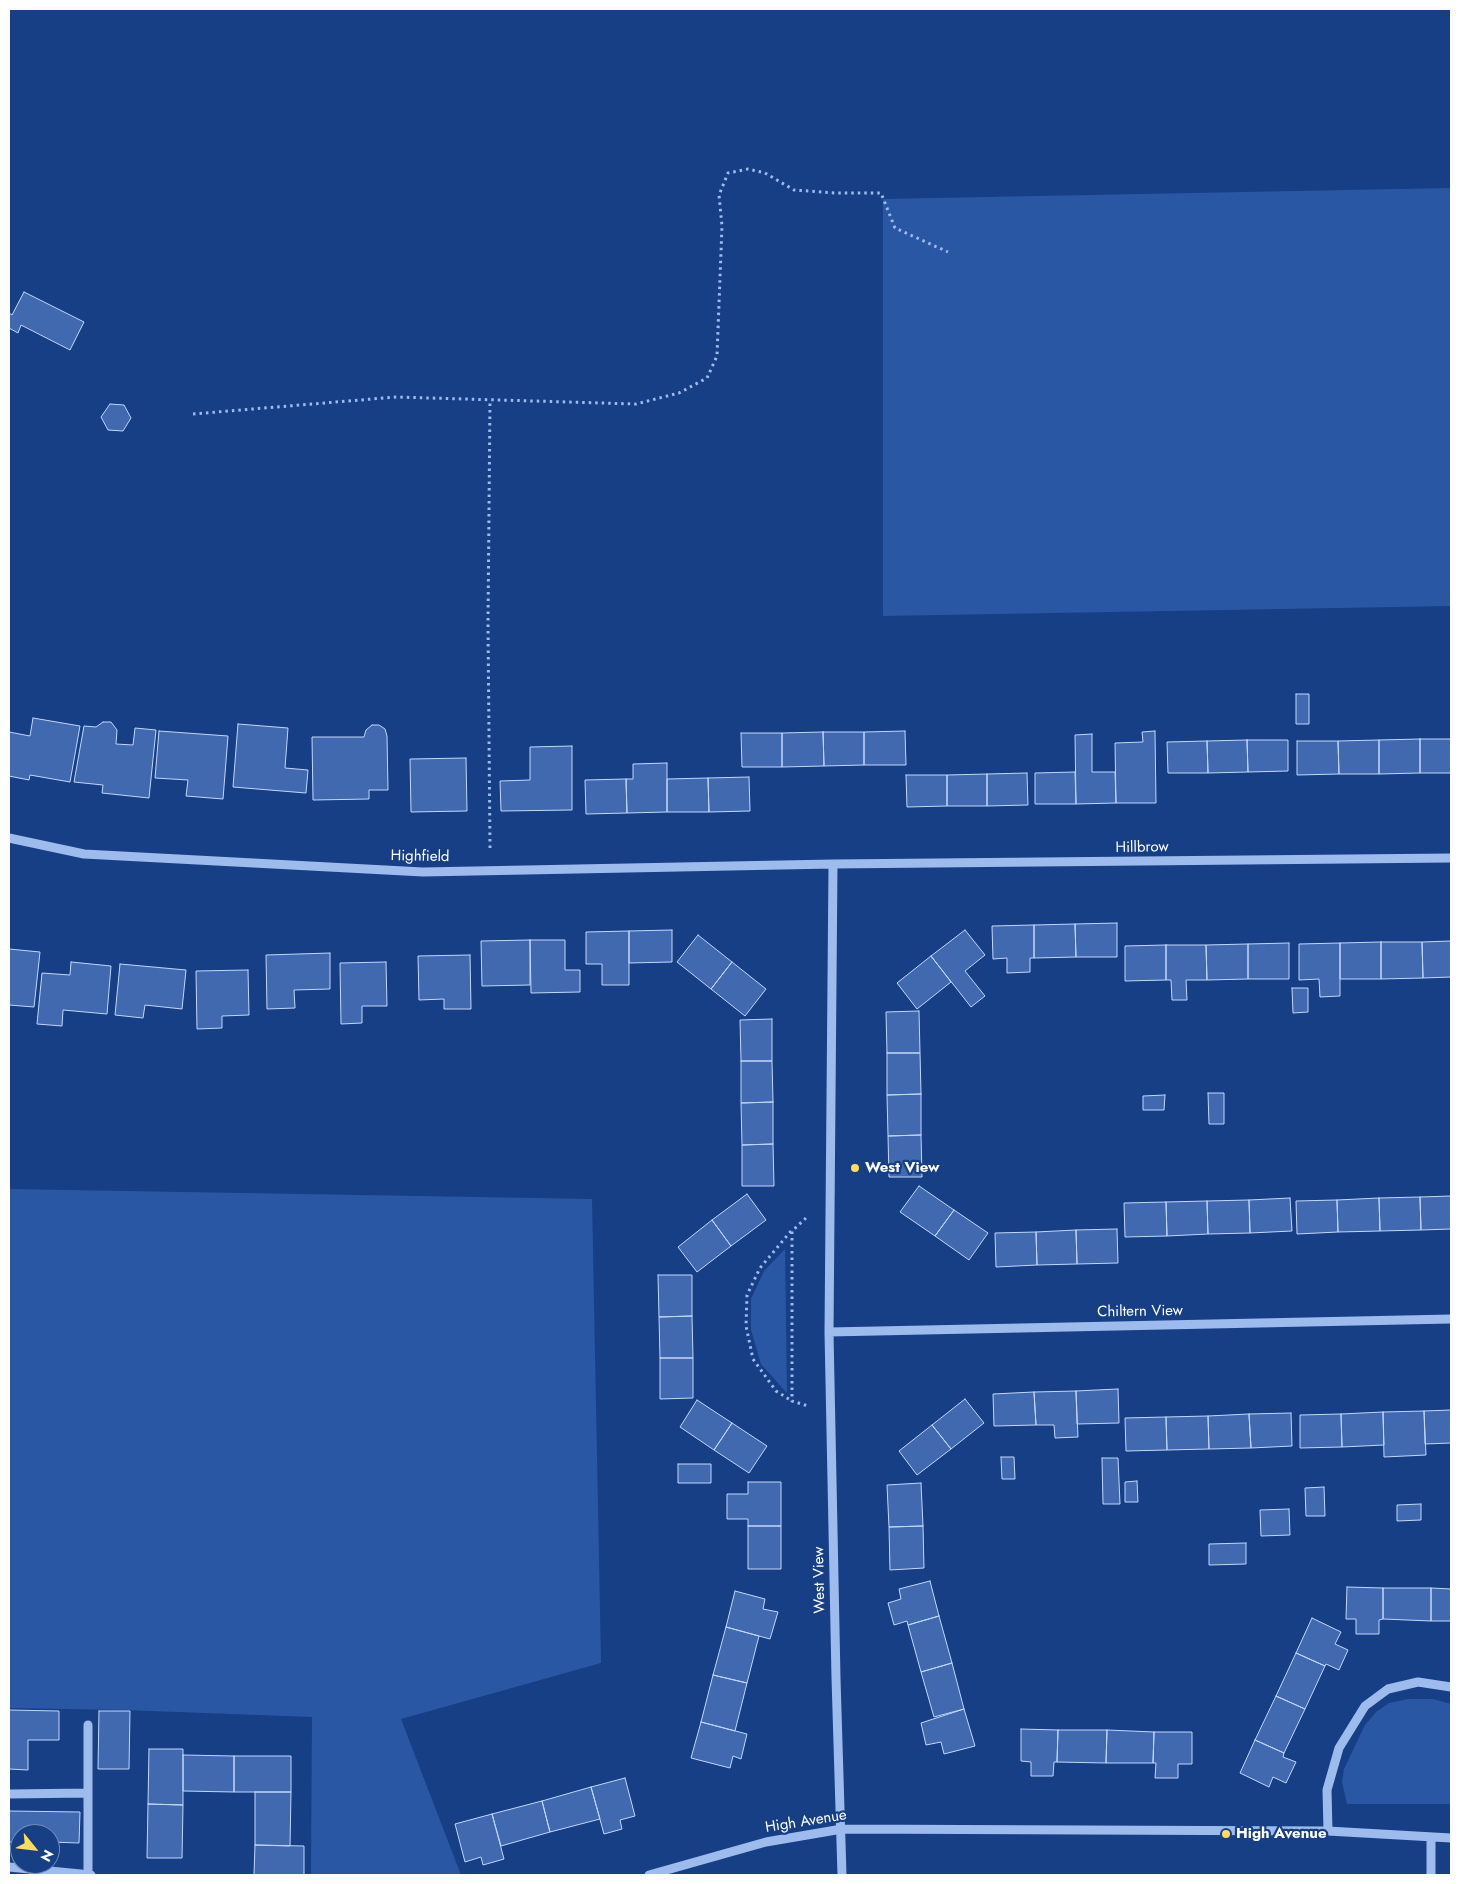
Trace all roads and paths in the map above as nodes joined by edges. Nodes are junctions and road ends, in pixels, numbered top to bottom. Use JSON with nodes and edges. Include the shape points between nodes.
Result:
{"nodes":[{"id":1,"x":948,"y":252,"type":"dead end"},
{"id":2,"x":490,"y":400,"type":"junction"},
{"id":3,"x":193,"y":414,"type":"dead end"},
{"id":4,"x":9,"y":838,"type":"edge"},
{"id":5,"x":1451,"y":858,"type":"edge"},
{"id":6,"x":834,"y":864,"type":"junction"},
{"id":7,"x":491,"y":871,"type":"junction"},
{"id":8,"x":830,"y":1214,"type":"junction"},
{"id":9,"x":792,"y":1231,"type":"junction"},
{"id":10,"x":1451,"y":1319,"type":"edge"},
{"id":11,"x":829,"y":1332,"type":"junction"},
{"id":12,"x":792,"y":1401,"type":"junction"},
{"id":13,"x":830,"y":1412,"type":"junction"},
{"id":14,"x":1451,"y":1688,"type":"edge"},
{"id":15,"x":88,"y":1725,"type":"dead end"},
{"id":16,"x":88,"y":1793,"type":"junction"},
{"id":17,"x":9,"y":1794,"type":"edge"},
{"id":18,"x":842,"y":1828,"type":"junction"},
{"id":19,"x":1328,"y":1831,"type":"junction"},
{"id":20,"x":1431,"y":1838,"type":"junction"},
{"id":21,"x":1451,"y":1838,"type":"edge"},
{"id":22,"x":60,"y":1873,"type":"edge"},
{"id":23,"x":89,"y":1875,"type":"edge"},
{"id":24,"x":649,"y":1875,"type":"edge"},
{"id":25,"x":842,"y":1875,"type":"edge"},
{"id":26,"x":1431,"y":1875,"type":"edge"}],
"edges":[{"from":1,"to":2,"type":"path","via":[[895,228],[881,193],[794,190],[765,174],[748,169],[728,173],[718,195],[722,226],[717,356],[708,378],[679,393],[636,404]]},
{"from":2,"to":3,"type":"path","via":[[396,397]]},
{"from":2,"to":7,"type":"path"},
{"from":4,"to":7,"type":"street","name":"Highfield","via":[[84,854],[423,872]]},
{"from":5,"to":6,"type":"street","name":"Hillbrow"},
{"from":6,"to":7,"type":"street","name":"Highfield"},
{"from":6,"to":8,"type":"street","name":"West View"},
{"from":8,"to":9,"type":"path","via":[[812,1214]]},
{"from":8,"to":11,"type":"street","name":"West View"},
{"from":9,"to":12,"type":"path"},
{"from":9,"to":12,"type":"path","via":[[760,1268],[747,1295],[746,1326],[753,1359],[776,1390]]},
{"from":10,"to":11,"type":"street","name":"Chiltern View"},
{"from":11,"to":13,"type":"street","name":"West View"},
{"from":12,"to":13,"type":"path"},
{"from":13,"to":18,"type":"street","name":"West View"},
{"from":14,"to":19,"type":"street","via":[[1418,1682],[1388,1689],[1365,1706],[1339,1748],[1328,1790]]},
{"from":15,"to":16,"type":"street"},
{"from":16,"to":17,"type":"street"},
{"from":16,"to":23,"type":"street"},
{"from":18,"to":19,"type":"street","name":"High Avenue"},
{"from":18,"to":24,"type":"street","name":"High Avenue","via":[[766,1842]]},
{"from":18,"to":25,"type":"street","name":"West View"},
{"from":19,"to":20,"type":"street","name":"High Avenue"},
{"from":20,"to":21,"type":"street","name":"High Avenue"},
{"from":20,"to":26,"type":"street"},
{"from":22,"to":23,"type":"street"}]}
